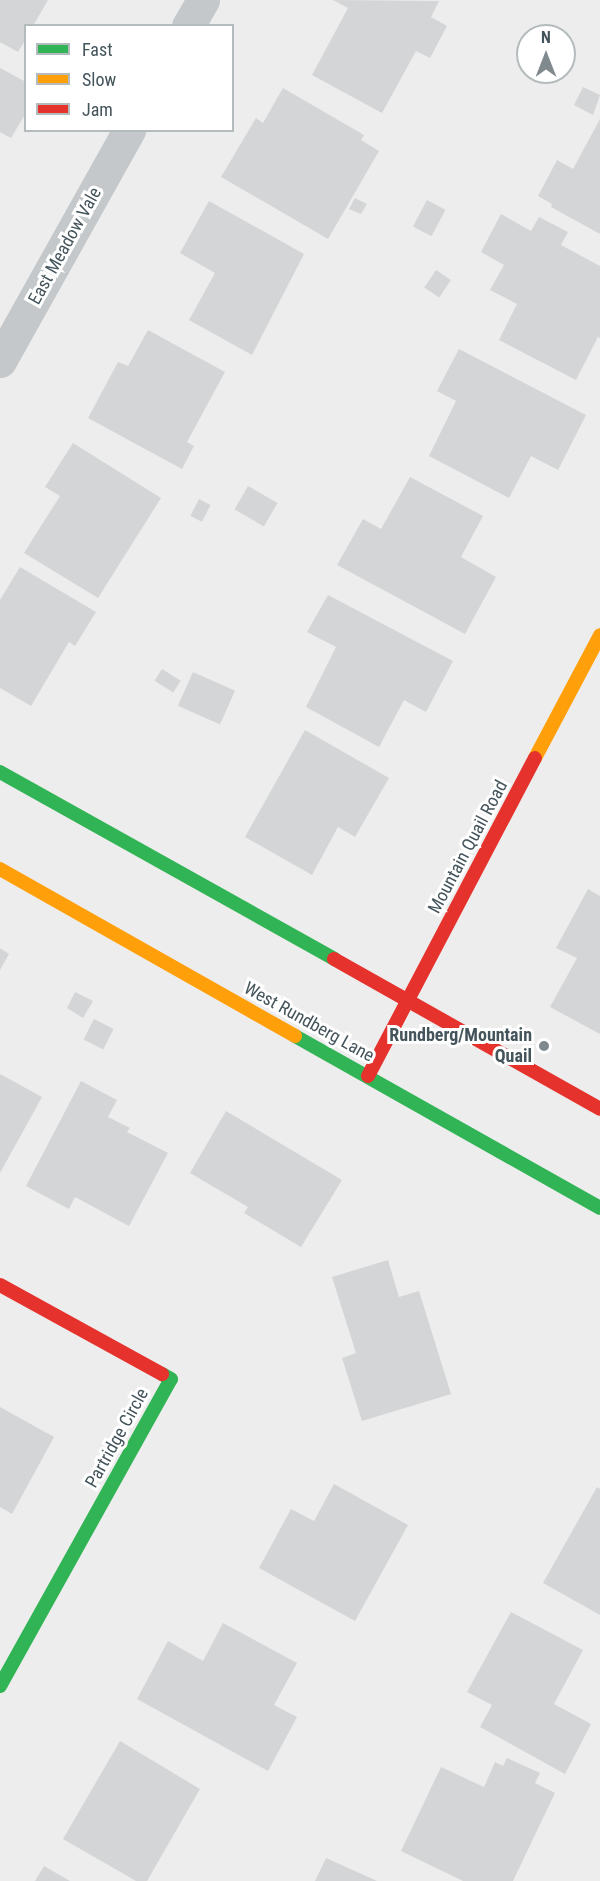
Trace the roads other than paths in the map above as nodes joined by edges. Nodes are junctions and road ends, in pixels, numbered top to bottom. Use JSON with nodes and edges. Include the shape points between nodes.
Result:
{"nodes":[{"id":1,"x":203,"y":0,"type":"edge"},
{"id":2,"x":189,"y":24,"type":"edge"},
{"id":3,"x":128,"y":132,"type":"edge"},
{"id":4,"x":0,"y":361,"type":"edge"},
{"id":5,"x":600,"y":635,"type":"edge"},
{"id":6,"x":0,"y":772,"type":"edge"},
{"id":7,"x":0,"y":869,"type":"edge"},
{"id":8,"x":408,"y":1002,"type":"junction"},
{"id":9,"x":368,"y":1076,"type":"junction"},
{"id":10,"x":600,"y":1109,"type":"edge"},
{"id":11,"x":600,"y":1208,"type":"edge"},
{"id":12,"x":0,"y":1285,"type":"edge"},
{"id":13,"x":0,"y":1686,"type":"edge"}],
"edges":[{"from":1,"to":2,"type":"street"},
{"from":3,"to":4,"type":"street","name":"East Meadow Vale"},
{"from":5,"to":8,"type":"main road","name":"Mountain Quail Road"},
{"from":6,"to":8,"type":"main road"},
{"from":7,"to":9,"type":"main road","name":"West Rundberg Lane"},
{"from":8,"to":9,"type":"main road","name":"Mountain Quail Road"},
{"from":8,"to":10,"type":"main road"},
{"from":9,"to":11,"type":"main road","name":"West Rundberg Lane"},
{"from":12,"to":13,"type":"main road","name":"Partridge Circle","via":[[171,1379]]}]}
